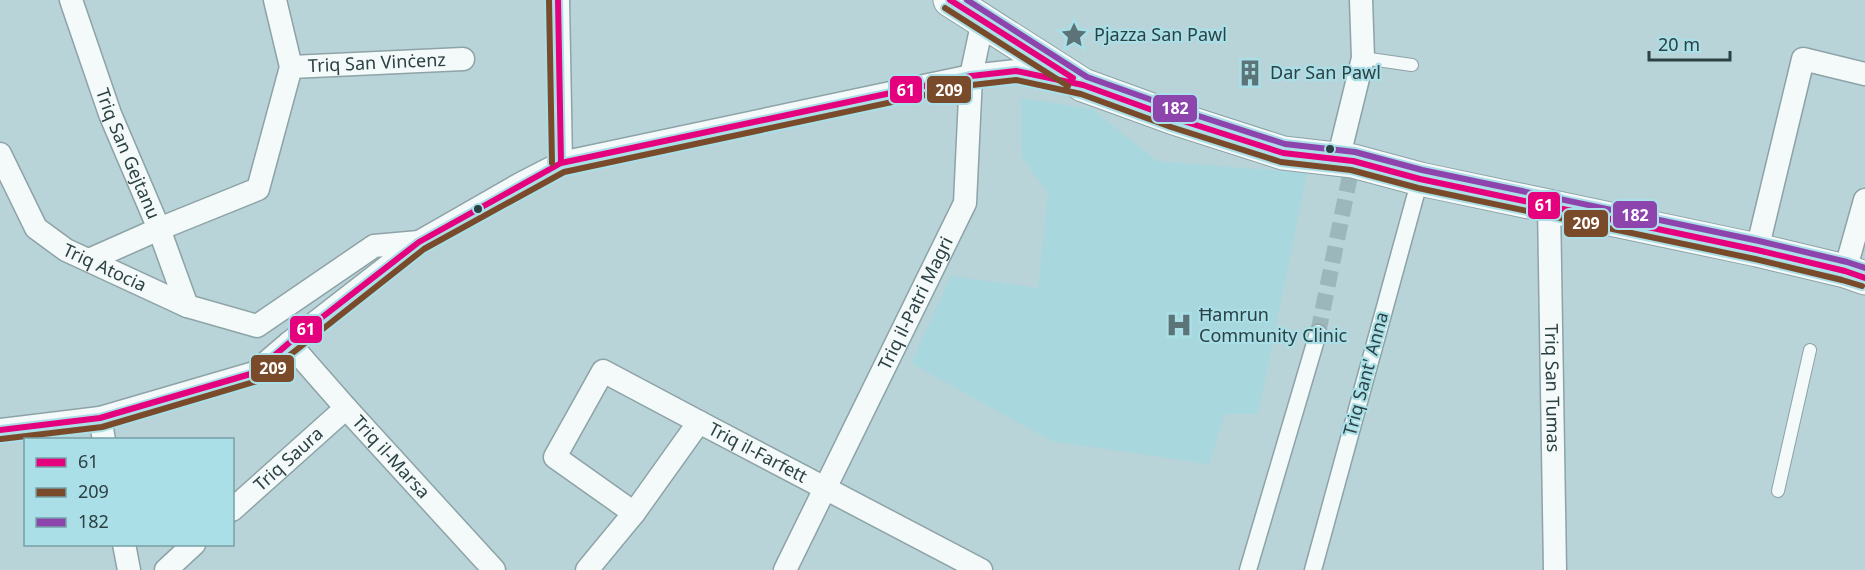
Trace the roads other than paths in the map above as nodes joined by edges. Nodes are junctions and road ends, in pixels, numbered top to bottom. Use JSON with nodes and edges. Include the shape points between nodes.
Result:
{"nodes":[{"id":1,"x":71,"y":0,"type":"edge"},
{"id":2,"x":276,"y":0,"type":"edge"},
{"id":3,"x":558,"y":0,"type":"edge"},
{"id":4,"x":950,"y":0,"type":"edge"},
{"id":5,"x":1361,"y":0,"type":"edge"},
{"id":6,"x":983,"y":20,"type":"junction"},
{"id":7,"x":1363,"y":58,"type":"junction"},
{"id":8,"x":463,"y":59,"type":"dead end"},
{"id":9,"x":1412,"y":65,"type":"dead end"},
{"id":10,"x":291,"y":67,"type":"junction"},
{"id":11,"x":1865,"y":74,"type":"edge"},
{"id":12,"x":971,"y":76,"type":"junction"},
{"id":13,"x":1083,"y":85,"type":"junction"},
{"id":14,"x":0,"y":154,"type":"edge"},
{"id":15,"x":1338,"y":160,"type":"junction"},
{"id":16,"x":561,"y":163,"type":"junction"},
{"id":17,"x":1420,"y":179,"type":"junction"},
{"id":18,"x":1865,"y":201,"type":"edge"},
{"id":19,"x":1550,"y":205,"type":"junction"},
{"id":20,"x":159,"y":229,"type":"junction"},
{"id":21,"x":419,"y":243,"type":"junction"},
{"id":22,"x":1757,"y":250,"type":"junction"},
{"id":23,"x":89,"y":260,"type":"junction"},
{"id":24,"x":1855,"y":274,"type":"edge"},
{"id":25,"x":187,"y":306,"type":"junction"},
{"id":26,"x":1318,"y":333,"type":"tunnel mouth"},
{"id":27,"x":289,"y":343,"type":"junction"},
{"id":28,"x":1810,"y":350,"type":"dead end"},
{"id":29,"x":345,"y":408,"type":"junction"},
{"id":30,"x":699,"y":422,"type":"junction"},
{"id":31,"x":102,"y":429,"type":"edge"},
{"id":32,"x":0,"y":430,"type":"edge"},
{"id":33,"x":825,"y":488,"type":"junction"},
{"id":34,"x":1778,"y":491,"type":"dead end"},
{"id":35,"x":234,"y":508,"type":"edge"},
{"id":36,"x":634,"y":513,"type":"junction"},
{"id":37,"x":124,"y":546,"type":"edge"},
{"id":38,"x":192,"y":546,"type":"edge"},
{"id":39,"x":129,"y":570,"type":"edge"},
{"id":40,"x":166,"y":570,"type":"edge"},
{"id":41,"x":494,"y":570,"type":"edge"},
{"id":42,"x":587,"y":570,"type":"edge"},
{"id":43,"x":785,"y":570,"type":"edge"},
{"id":44,"x":981,"y":570,"type":"edge"},
{"id":45,"x":1248,"y":570,"type":"edge"},
{"id":46,"x":1313,"y":570,"type":"edge"},
{"id":47,"x":1555,"y":570,"type":"edge"}],
"edges":[{"from":1,"to":20,"type":"street","name":"Triq San Gejtanu","via":[[110,114]]},
{"from":2,"to":10,"type":"street","name":"Triq San Vinċenz"},
{"from":3,"to":16,"type":"street"},
{"from":4,"to":6,"type":"main road"},
{"from":5,"to":7,"type":"street"},
{"from":6,"to":12,"type":"street","name":"Triq il-Patri Magri"},
{"from":6,"to":13,"type":"main road"},
{"from":7,"to":9,"type":"lane"},
{"from":7,"to":15,"type":"street"},
{"from":8,"to":10,"type":"street","name":"Triq San Vinċenz"},
{"from":10,"to":20,"type":"street","name":"Triq San Vinċenz","via":[[258,189]]},
{"from":11,"to":22,"type":"street","via":[[1803,59]]},
{"from":12,"to":13,"type":"street","via":[[1016,71]]},
{"from":12,"to":16,"type":"street"},
{"from":12,"to":33,"type":"street","name":"Triq il-Patri Magri","via":[[965,203]]},
{"from":13,"to":15,"type":"main road","via":[[1283,153]]},
{"from":14,"to":23,"type":"street","name":"Triq Atocia","via":[[36,228],[66,250]]},
{"from":15,"to":17,"type":"main road"},
{"from":16,"to":21,"type":"street"},
{"from":17,"to":19,"type":"main road"},
{"from":17,"to":46,"type":"street","name":"Triq Sant' Anna"},
{"from":18,"to":24,"type":"street"},
{"from":19,"to":22,"type":"main road"},
{"from":19,"to":47,"type":"street","name":"Triq San Tumas"},
{"from":20,"to":23,"type":"street","name":"Triq San Vinċenz"},
{"from":20,"to":25,"type":"street","name":"Triq San Gejtanu"},
{"from":21,"to":25,"type":"street","name":"Triq Atocia","via":[[374,246],[256,326]]},
{"from":21,"to":27,"type":"street"},
{"from":22,"to":24,"type":"main road"},
{"from":23,"to":25,"type":"street","name":"Triq Atocia"},
{"from":26,"to":45,"type":"street"},
{"from":27,"to":29,"type":"street","name":"Triq il-Marsa"},
{"from":27,"to":31,"type":"street","via":[[254,373]]},
{"from":28,"to":34,"type":"lane"},
{"from":29,"to":35,"type":"street","name":"Triq Saura"},
{"from":29,"to":41,"type":"street","name":"Triq il-Marsa"},
{"from":30,"to":33,"type":"street","name":"Triq il-Farfett"},
{"from":30,"to":36,"type":"street","name":"Triq il-Farfett"},
{"from":30,"to":36,"type":"street","via":[[603,371],[555,457]]},
{"from":31,"to":32,"type":"street"},
{"from":33,"to":43,"type":"street","name":"Triq il-Patri Magri"},
{"from":33,"to":44,"type":"street","name":"Triq il-Farfett"},
{"from":36,"to":42,"type":"street","name":"Triq il-Farfett"},
{"from":37,"to":39,"type":"street"},
{"from":38,"to":40,"type":"street"}]}
